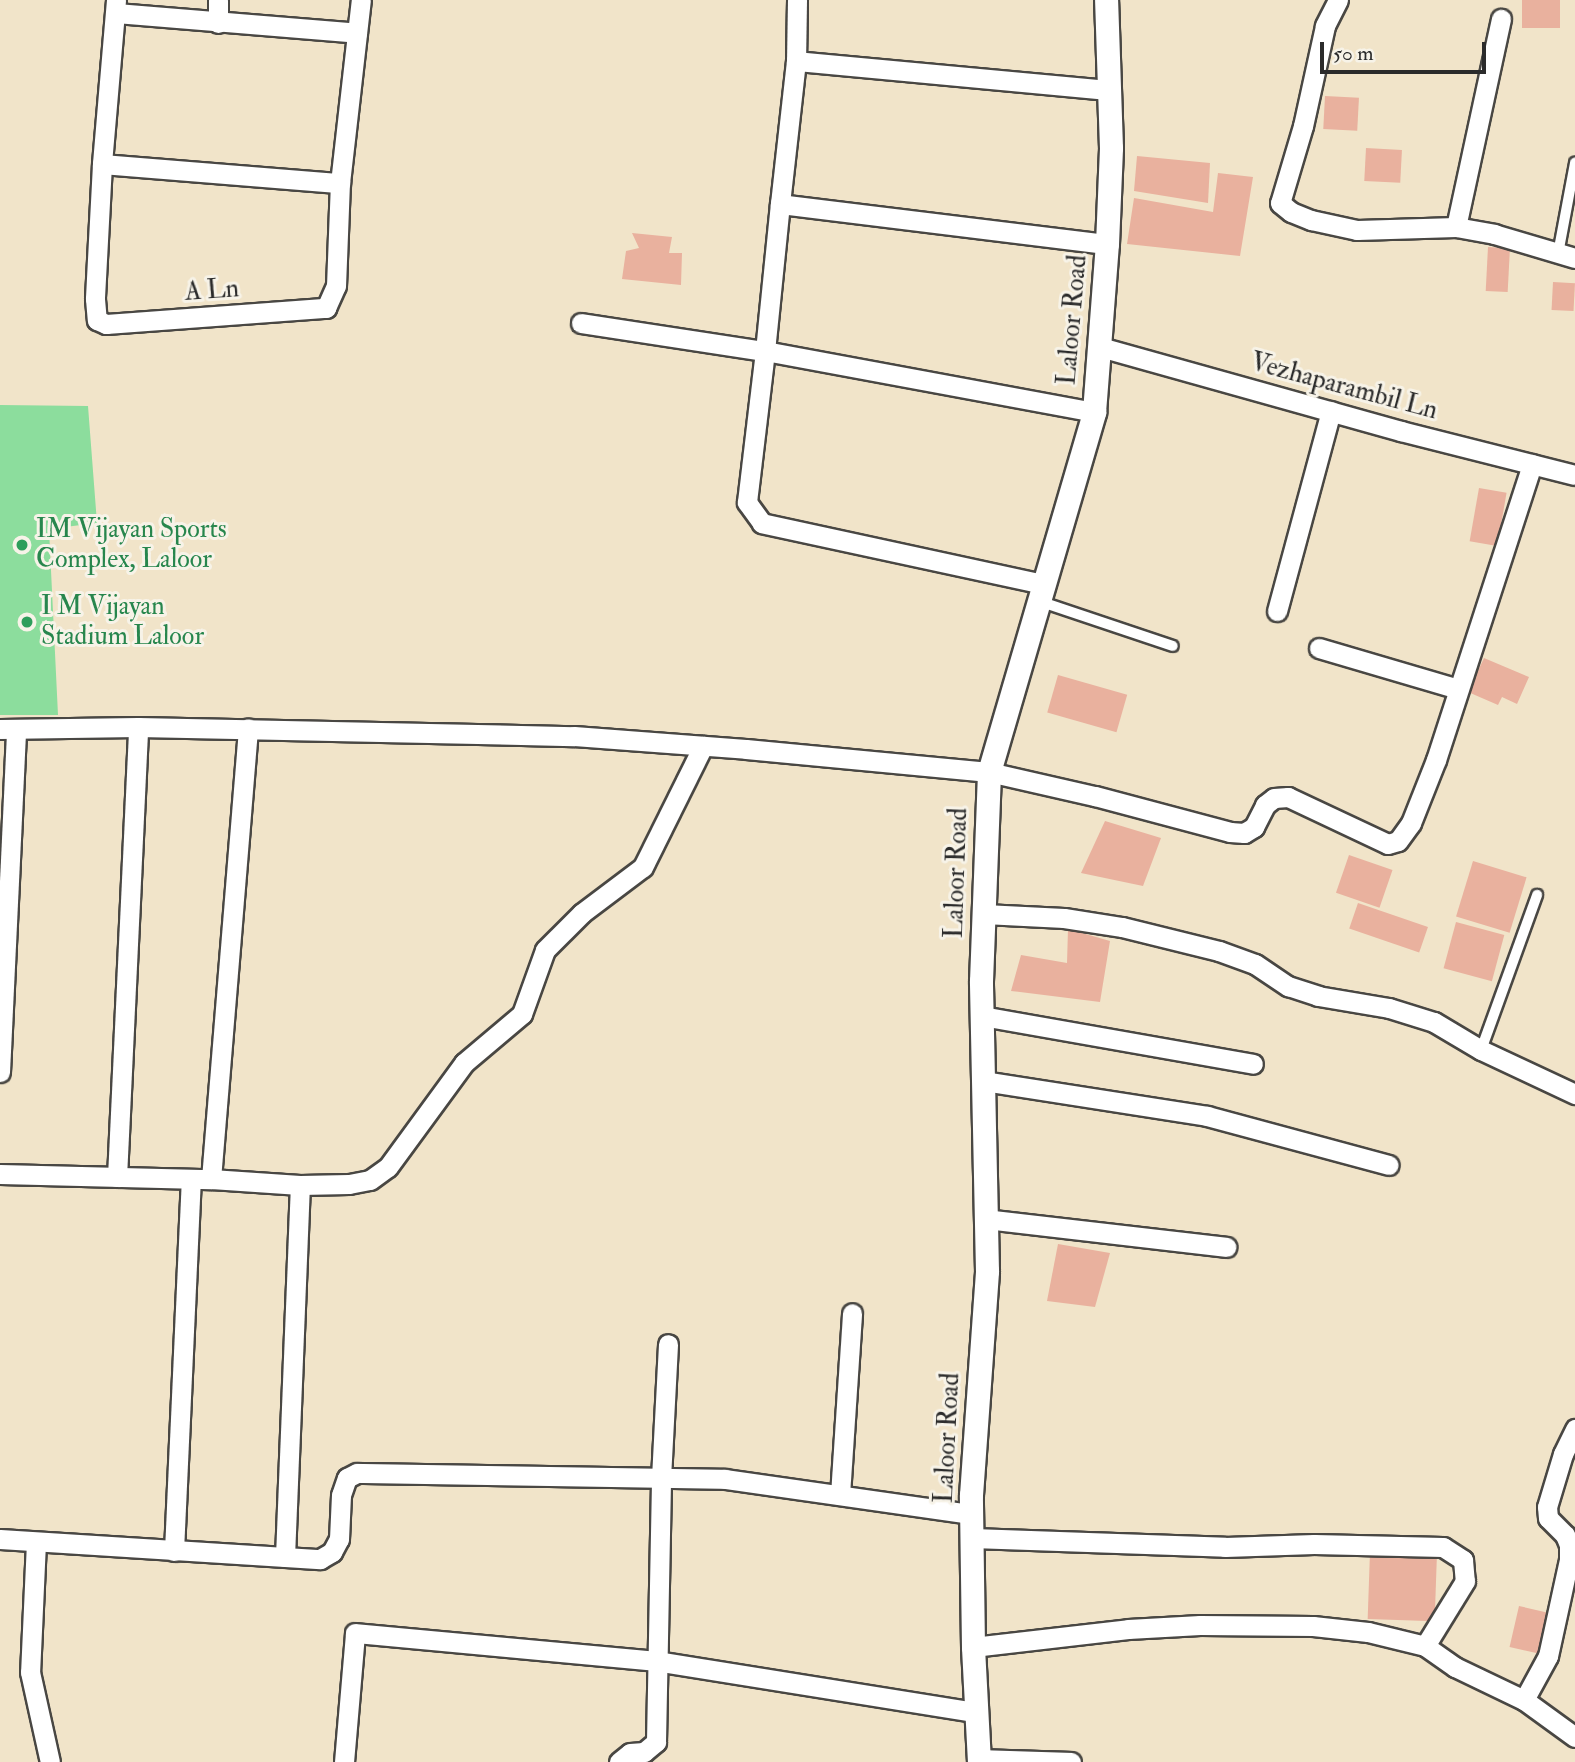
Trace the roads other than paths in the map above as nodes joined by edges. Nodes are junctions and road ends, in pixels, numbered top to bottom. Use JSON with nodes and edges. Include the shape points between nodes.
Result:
{"nodes":[{"id":1,"x":218,"y":0,"type":"edge"},
{"id":2,"x":361,"y":0,"type":"edge"},
{"id":3,"x":797,"y":0,"type":"edge"},
{"id":4,"x":1107,"y":0,"type":"edge"},
{"id":5,"x":1338,"y":0,"type":"edge"},
{"id":6,"x":116,"y":7,"type":"edge"},
{"id":7,"x":1501,"y":19,"type":"dead end"},
{"id":8,"x":218,"y":23,"type":"junction"},
{"id":9,"x":357,"y":33,"type":"junction"},
{"id":10,"x":796,"y":61,"type":"junction"},
{"id":11,"x":1107,"y":90,"type":"junction"},
{"id":12,"x":1575,"y":163,"type":"edge"},
{"id":13,"x":102,"y":164,"type":"junction"},
{"id":14,"x":340,"y":183,"type":"junction"},
{"id":15,"x":780,"y":204,"type":"junction"},
{"id":16,"x":1456,"y":227,"type":"junction"},
{"id":17,"x":1107,"y":244,"type":"junction"},
{"id":18,"x":1566,"y":256,"type":"edge"},
{"id":19,"x":580,"y":323,"type":"dead end"},
{"id":20,"x":1100,"y":346,"type":"junction"},
{"id":21,"x":765,"y":351,"type":"junction"},
{"id":22,"x":1331,"y":411,"type":"junction"},
{"id":23,"x":1094,"y":412,"type":"junction"},
{"id":24,"x":1532,"y":464,"type":"junction"},
{"id":25,"x":1575,"y":475,"type":"edge"},
{"id":26,"x":1041,"y":592,"type":"junction"},
{"id":27,"x":1278,"y":611,"type":"dead end"},
{"id":28,"x":1173,"y":646,"type":"dead end"},
{"id":29,"x":1319,"y":648,"type":"dead end"},
{"id":30,"x":1458,"y":689,"type":"junction"},
{"id":31,"x":138,"y":727,"type":"junction"},
{"id":32,"x":8,"y":729,"type":"edge"},
{"id":33,"x":248,"y":730,"type":"junction"},
{"id":34,"x":703,"y":746,"type":"junction"},
{"id":35,"x":989,"y":772,"type":"junction"},
{"id":36,"x":1537,"y":895,"type":"dead end"},
{"id":37,"x":984,"y":914,"type":"junction"},
{"id":38,"x":982,"y":1016,"type":"junction"},
{"id":39,"x":1481,"y":1050,"type":"junction"},
{"id":40,"x":1253,"y":1064,"type":"dead end"},
{"id":41,"x":0,"y":1072,"type":"edge"},
{"id":42,"x":984,"y":1081,"type":"junction"},
{"id":43,"x":1575,"y":1094,"type":"edge"},
{"id":44,"x":1388,"y":1165,"type":"dead end"},
{"id":45,"x":0,"y":1174,"type":"edge"},
{"id":46,"x":117,"y":1177,"type":"junction"},
{"id":47,"x":211,"y":1179,"type":"junction"},
{"id":48,"x":191,"y":1180,"type":"junction"},
{"id":49,"x":300,"y":1185,"type":"junction"},
{"id":50,"x":985,"y":1219,"type":"junction"},
{"id":51,"x":1226,"y":1247,"type":"dead end"},
{"id":52,"x":852,"y":1313,"type":"dead end"},
{"id":53,"x":668,"y":1344,"type":"dead end"},
{"id":54,"x":1575,"y":1429,"type":"edge"},
{"id":55,"x":661,"y":1478,"type":"junction"},
{"id":56,"x":840,"y":1495,"type":"junction"},
{"id":57,"x":971,"y":1514,"type":"junction"},
{"id":58,"x":972,"y":1538,"type":"junction"},
{"id":59,"x":0,"y":1539,"type":"edge"},
{"id":60,"x":36,"y":1542,"type":"junction"},
{"id":61,"x":1572,"y":1546,"type":"edge"},
{"id":62,"x":174,"y":1551,"type":"junction"},
{"id":63,"x":285,"y":1557,"type":"junction"},
{"id":64,"x":1424,"y":1646,"type":"junction"},
{"id":65,"x":973,"y":1647,"type":"junction"},
{"id":66,"x":656,"y":1661,"type":"junction"},
{"id":67,"x":1524,"y":1700,"type":"junction"},
{"id":68,"x":976,"y":1712,"type":"junction"},
{"id":69,"x":1575,"y":1737,"type":"edge"},
{"id":70,"x":979,"y":1760,"type":"edge"},
{"id":71,"x":50,"y":1762,"type":"edge"},
{"id":72,"x":344,"y":1762,"type":"edge"},
{"id":73,"x":619,"y":1762,"type":"edge"},
{"id":74,"x":1071,"y":1762,"type":"edge"}],
"edges":[{"from":1,"to":8,"type":"street"},
{"from":2,"to":9,"type":"street","name":"A Ln"},
{"from":3,"to":10,"type":"street"},
{"from":4,"to":11,"type":"street","name":"Laloor Road"},
{"from":5,"to":16,"type":"street","via":[[1325,26],[1280,203],[1311,220],[1357,230]]},
{"from":6,"to":8,"type":"street"},
{"from":6,"to":13,"type":"street","name":"A Ln"},
{"from":7,"to":16,"type":"street"},
{"from":8,"to":9,"type":"street"},
{"from":9,"to":14,"type":"street","name":"A Ln"},
{"from":10,"to":11,"type":"street"},
{"from":10,"to":15,"type":"street"},
{"from":11,"to":17,"type":"street","name":"Laloor Road","via":[[1111,148]]},
{"from":12,"to":18,"type":"lane"},
{"from":13,"to":14,"type":"street"},
{"from":13,"to":14,"type":"street","name":"A Ln","via":[[95,299],[97,320],[106,324],[326,309],[336,286]]},
{"from":15,"to":17,"type":"street"},
{"from":15,"to":21,"type":"street"},
{"from":16,"to":18,"type":"street"},
{"from":17,"to":20,"type":"street","name":"Laloor Road"},
{"from":19,"to":21,"type":"street"},
{"from":20,"to":22,"type":"street","name":"Vezhaparambil Ln"},
{"from":20,"to":23,"type":"street","name":"Laloor Road"},
{"from":21,"to":23,"type":"street"},
{"from":21,"to":26,"type":"street","via":[[747,502],[762,523]]},
{"from":22,"to":24,"type":"street","name":"Vezhaparambil Ln"},
{"from":22,"to":27,"type":"street"},
{"from":23,"to":26,"type":"street","name":"Laloor Road"},
{"from":24,"to":25,"type":"street","name":"Vezhaparambil Ln"},
{"from":24,"to":30,"type":"street"},
{"from":26,"to":28,"type":"lane"},
{"from":26,"to":35,"type":"street","name":"Laloor Road"},
{"from":29,"to":30,"type":"street"},
{"from":30,"to":35,"type":"street","via":[[1411,823],[1398,841],[1388,844],[1288,797],[1274,798],[1265,805],[1254,827],[1244,833],[1230,832]]},
{"from":31,"to":32,"type":"street"},
{"from":31,"to":33,"type":"street"},
{"from":31,"to":46,"type":"street"},
{"from":32,"to":41,"type":"street"},
{"from":33,"to":34,"type":"street","via":[[575,736]]},
{"from":33,"to":47,"type":"street"},
{"from":34,"to":35,"type":"street"},
{"from":34,"to":49,"type":"street","via":[[643,867],[582,913],[545,950],[522,1014],[464,1063],[388,1167],[370,1180]]},
{"from":35,"to":37,"type":"street","name":"Laloor Road"},
{"from":36,"to":39,"type":"lane"},
{"from":37,"to":38,"type":"street","name":"Laloor Road"},
{"from":37,"to":39,"type":"street","via":[[1064,918],[1122,927],[1219,951],[1318,996],[1389,1008],[1434,1022]]},
{"from":38,"to":40,"type":"street"},
{"from":38,"to":42,"type":"street","name":"Laloor Road"},
{"from":39,"to":43,"type":"street"},
{"from":42,"to":44,"type":"street","via":[[1207,1116]]},
{"from":42,"to":50,"type":"street","name":"Laloor Road"},
{"from":45,"to":46,"type":"street"},
{"from":46,"to":48,"type":"street"},
{"from":47,"to":48,"type":"street"},
{"from":47,"to":49,"type":"street"},
{"from":48,"to":62,"type":"street"},
{"from":49,"to":63,"type":"street"},
{"from":50,"to":51,"type":"street"},
{"from":50,"to":57,"type":"street","name":"Laloor Road","via":[[987,1271]]},
{"from":52,"to":56,"type":"street"},
{"from":53,"to":55,"type":"street"},
{"from":54,"to":61,"type":"street","via":[[1547,1507],[1548,1518]]},
{"from":55,"to":56,"type":"street","via":[[725,1479]]},
{"from":55,"to":63,"type":"street","via":[[357,1473],[346,1478],[339,1539],[332,1552],[320,1559]]},
{"from":55,"to":66,"type":"street"},
{"from":56,"to":57,"type":"street"},
{"from":57,"to":58,"type":"street","name":"Laloor Road"},
{"from":58,"to":64,"type":"street","via":[[1225,1547],[1443,1547],[1463,1560],[1465,1581]]},
{"from":58,"to":65,"type":"street","name":"Laloor Road"},
{"from":59,"to":60,"type":"street"},
{"from":60,"to":62,"type":"street"},
{"from":60,"to":71,"type":"street","via":[[30,1672]]},
{"from":61,"to":67,"type":"street","via":[[1548,1656]]},
{"from":62,"to":63,"type":"street"},
{"from":64,"to":65,"type":"street","via":[[1399,1637],[1313,1626],[1200,1625]]},
{"from":64,"to":67,"type":"street","via":[[1455,1667]]},
{"from":65,"to":68,"type":"street","name":"Laloor Road"},
{"from":66,"to":68,"type":"street"},
{"from":66,"to":72,"type":"street","via":[[355,1633]]},
{"from":66,"to":73,"type":"street","via":[[656,1741],[644,1752],[630,1753]]},
{"from":67,"to":69,"type":"street"},
{"from":68,"to":70,"type":"street","name":"Laloor Road"},
{"from":70,"to":74,"type":"street"}]}
